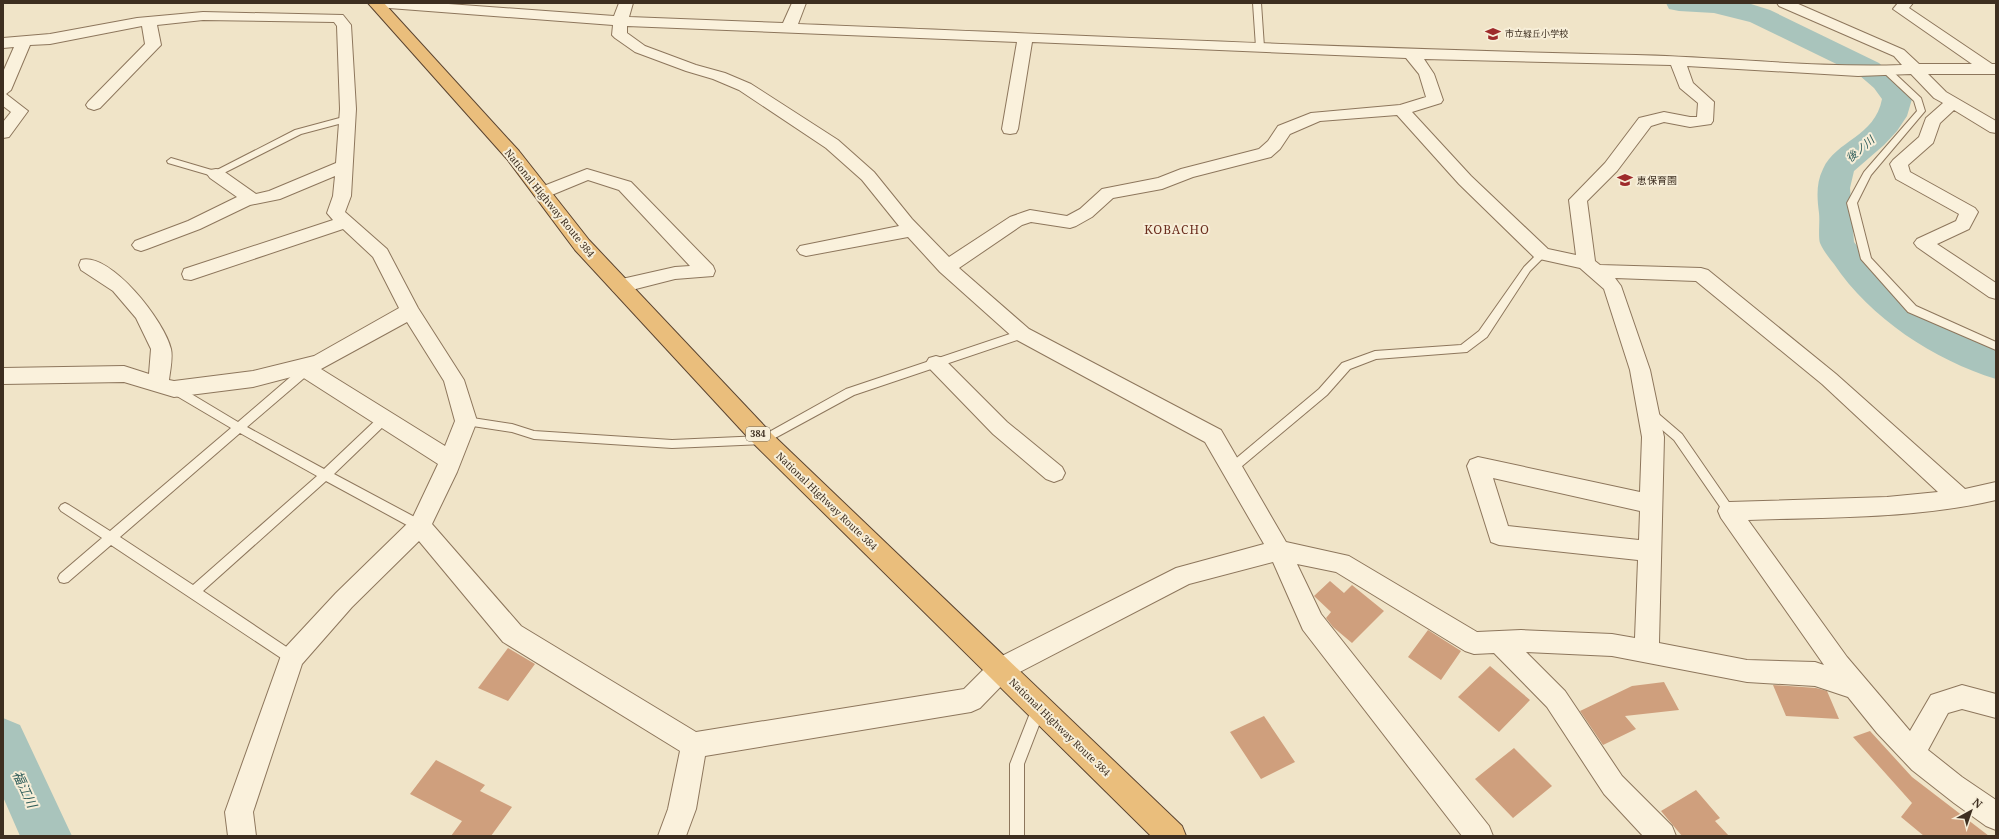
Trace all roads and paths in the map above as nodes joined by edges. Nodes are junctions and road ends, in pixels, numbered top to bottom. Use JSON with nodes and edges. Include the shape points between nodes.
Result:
{"nodes":[{"id":1,"x":376,"y":3,"type":"edge"},
{"id":2,"x":626,"y":3,"type":"edge"},
{"id":3,"x":799,"y":3,"type":"edge"},
{"id":4,"x":1257,"y":3,"type":"edge"},
{"id":5,"x":1784,"y":3,"type":"edge"},
{"id":6,"x":1900,"y":5,"type":"edge"},
{"id":7,"x":235,"y":9,"type":"edge"},
{"id":8,"x":149,"y":21,"type":"junction"},
{"id":9,"x":620,"y":21,"type":"junction"},
{"id":10,"x":789,"y":28,"type":"junction"},
{"id":11,"x":1025,"y":38,"type":"junction"},
{"id":12,"x":24,"y":41,"type":"junction"},
{"id":13,"x":3,"y":43,"type":"edge"},
{"id":14,"x":1260,"y":47,"type":"junction"},
{"id":15,"x":1410,"y":53,"type":"junction"},
{"id":16,"x":1677,"y":61,"type":"junction"},
{"id":17,"x":1916,"y":69,"type":"junction"},
{"id":18,"x":1993,"y":69,"type":"edge"},
{"id":19,"x":1886,"y":70,"type":"junction"},
{"id":20,"x":3,"y":90,"type":"edge"},
{"id":21,"x":3,"y":98,"type":"edge"},
{"id":22,"x":1953,"y":103,"type":"junction"},
{"id":23,"x":94,"y":105,"type":"dead end"},
{"id":24,"x":1401,"y":110,"type":"junction"},
{"id":25,"x":347,"y":119,"type":"junction"},
{"id":26,"x":1996,"y":128,"type":"edge"},
{"id":27,"x":1010,"y":129,"type":"dead end"},
{"id":28,"x":3,"y":133,"type":"edge"},
{"id":29,"x":171,"y":161,"type":"dead end"},
{"id":30,"x":345,"y":166,"type":"junction"},
{"id":31,"x":216,"y":174,"type":"junction"},
{"id":32,"x":542,"y":193,"type":"junction"},
{"id":33,"x":250,"y":198,"type":"junction"},
{"id":34,"x":346,"y":222,"type":"junction"},
{"id":35,"x":912,"y":230,"type":"junction"},
{"id":36,"x":141,"y":245,"type":"dead end"},
{"id":37,"x":806,"y":250,"type":"dead end"},
{"id":38,"x":1542,"y":254,"type":"junction"},
{"id":39,"x":88,"y":265,"type":"dead end"},
{"id":40,"x":948,"y":267,"type":"junction"},
{"id":41,"x":1590,"y":267,"type":"junction"},
{"id":42,"x":192,"y":274,"type":"dead end"},
{"id":43,"x":620,"y":286,"type":"junction"},
{"id":44,"x":1996,"y":292,"type":"edge"},
{"id":45,"x":410,"y":310,"type":"junction"},
{"id":46,"x":1022,"y":334,"type":"junction"},
{"id":47,"x":1996,"y":346,"type":"edge"},
{"id":48,"x":936,"y":363,"type":"junction"},
{"id":49,"x":304,"y":368,"type":"junction"},
{"id":50,"x":3,"y":376,"type":"edge"},
{"id":51,"x":166,"y":387,"type":"junction"},
{"id":52,"x":1648,"y":412,"type":"junction"},
{"id":53,"x":384,"y":419,"type":"junction"},
{"id":54,"x":466,"y":421,"type":"junction"},
{"id":55,"x":239,"y":428,"type":"junction"},
{"id":56,"x":764,"y":440,"type":"junction"},
{"id":57,"x":450,"y":460,"type":"junction"},
{"id":58,"x":1231,"y":469,"type":"junction"},
{"id":59,"x":1054,"y":472,"type":"dead end"},
{"id":60,"x":325,"y":474,"type":"junction"},
{"id":61,"x":1996,"y":491,"type":"edge"},
{"id":62,"x":1961,"y":499,"type":"junction"},
{"id":63,"x":1651,"y":504,"type":"junction"},
{"id":64,"x":65,"y":508,"type":"dead end"},
{"id":65,"x":1729,"y":511,"type":"junction"},
{"id":66,"x":420,"y":526,"type":"junction"},
{"id":67,"x":110,"y":537,"type":"junction"},
{"id":68,"x":1279,"y":550,"type":"junction"},
{"id":69,"x":1650,"y":551,"type":"junction"},
{"id":70,"x":64,"y":578,"type":"dead end"},
{"id":71,"x":194,"y":592,"type":"junction"},
{"id":72,"x":1499,"y":642,"type":"junction"},
{"id":73,"x":1647,"y":652,"type":"junction"},
{"id":74,"x":292,"y":658,"type":"junction"},
{"id":75,"x":1001,"y":669,"type":"junction"},
{"id":76,"x":1854,"y":687,"type":"junction"},
{"id":77,"x":1039,"y":706,"type":"junction"},
{"id":78,"x":1996,"y":706,"type":"edge"},
{"id":79,"x":694,"y":745,"type":"junction"},
{"id":80,"x":1913,"y":752,"type":"junction"},
{"id":81,"x":1996,"y":816,"type":"edge"},
{"id":82,"x":242,"y":836,"type":"edge"},
{"id":83,"x":672,"y":836,"type":"edge"},
{"id":84,"x":1017,"y":836,"type":"edge"},
{"id":85,"x":1172,"y":836,"type":"edge"},
{"id":86,"x":1479,"y":836,"type":"edge"},
{"id":87,"x":1662,"y":836,"type":"edge"}],
"edges":[{"from":1,"to":9,"type":"street"},
{"from":1,"to":32,"type":"highway","name":"National Highway Route 384","number":"384","via":[[513,155]]},
{"from":2,"to":9,"type":"street"},
{"from":3,"to":10,"type":"street"},
{"from":4,"to":14,"type":"lane"},
{"from":5,"to":17,"type":"street","via":[[1899,53]]},
{"from":6,"to":18,"type":"street"},
{"from":7,"to":8,"type":"street"},
{"from":7,"to":25,"type":"street","via":[[338,18],[344,25]]},
{"from":8,"to":12,"type":"street","via":[[50,39]]},
{"from":8,"to":23,"type":"street","via":[[153,46]]},
{"from":9,"to":10,"type":"street"},
{"from":9,"to":35,"type":"street","via":[[620,35],[640,49],[720,76],[744,87],[832,144],[868,176]]},
{"from":10,"to":11,"type":"street"},
{"from":11,"to":14,"type":"street"},
{"from":11,"to":27,"type":"street"},
{"from":12,"to":13,"type":"street"},
{"from":12,"to":20,"type":"street"},
{"from":14,"to":15,"type":"street"},
{"from":15,"to":16,"type":"street"},
{"from":15,"to":24,"type":"street","via":[[1419,61],[1431,81],[1435,100]]},
{"from":16,"to":19,"type":"street","via":[[1858,71]]},
{"from":16,"to":41,"type":"street","via":[[1686,85],[1706,102],[1705,121],[1690,122],[1664,117],[1645,122],[1611,167],[1578,200]]},
{"from":17,"to":18,"type":"street"},
{"from":17,"to":19,"type":"street"},
{"from":17,"to":22,"type":"street","via":[[1940,95]]},
{"from":19,"to":47,"type":"lane","via":[[1918,100],[1921,111],[1867,174],[1852,203],[1866,259],[1912,309]]},
{"from":21,"to":28,"type":"street","via":[[20,111]]},
{"from":22,"to":26,"type":"street"},
{"from":22,"to":44,"type":"street","via":[[1932,121],[1927,139],[1899,164],[1902,175],[1969,212],[1963,225],[1923,243]]},
{"from":24,"to":38,"type":"street","via":[[1465,180]]},
{"from":24,"to":40,"type":"street","via":[[1317,116],[1284,130],[1265,153],[1187,173],[1162,183],[1108,193],[1070,222],[1030,216],[1016,221]]},
{"from":25,"to":30,"type":"street"},
{"from":25,"to":31,"type":"lane","via":[[298,132]]},
{"from":29,"to":31,"type":"lane"},
{"from":30,"to":33,"type":"street","via":[[274,195],[253,200]]},
{"from":30,"to":34,"type":"street","via":[[342,196],[336,213]]},
{"from":31,"to":33,"type":"street"},
{"from":32,"to":43,"type":"highway","name":"National Highway Route 384","number":"384","via":[[582,245]]},
{"from":32,"to":43,"type":"street","via":[[587,174],[625,186],[706,271],[675,273]]},
{"from":33,"to":36,"type":"street","via":[[194,225]]},
{"from":34,"to":42,"type":"street"},
{"from":34,"to":45,"type":"street","via":[[380,253]]},
{"from":35,"to":37,"type":"street"},
{"from":35,"to":40,"type":"street"},
{"from":38,"to":41,"type":"street"},
{"from":38,"to":58,"type":"lane","via":[[1527,269],[1483,334],[1463,349],[1375,355],[1346,366],[1323,392]]},
{"from":39,"to":51,"type":"street","via":[[120,286],[144,314],[161,349]]},
{"from":40,"to":46,"type":"street"},
{"from":41,"to":52,"type":"street","via":[[1612,286],[1640,370]]},
{"from":41,"to":62,"type":"street","via":[[1701,275],[1829,379]]},
{"from":43,"to":56,"type":"highway","name":"National Highway Route 384","number":"384"},
{"from":45,"to":49,"type":"street","via":[[320,362]]},
{"from":45,"to":54,"type":"street","via":[[454,380]]},
{"from":46,"to":48,"type":"lane"},
{"from":46,"to":58,"type":"street","via":[[1213,436]]},
{"from":48,"to":56,"type":"lane","via":[[850,392]]},
{"from":48,"to":59,"type":"street","via":[[1000,428]]},
{"from":49,"to":51,"type":"street","via":[[254,379]]},
{"from":49,"to":53,"type":"street"},
{"from":49,"to":55,"type":"lane"},
{"from":50,"to":51,"type":"street","via":[[124,374]]},
{"from":51,"to":55,"type":"lane"},
{"from":52,"to":63,"type":"street","via":[[1653,437]]},
{"from":52,"to":65,"type":"lane","via":[[1678,438]]},
{"from":53,"to":57,"type":"street"},
{"from":53,"to":60,"type":"lane"},
{"from":54,"to":56,"type":"lane","via":[[512,428],[534,435],[672,444]]},
{"from":54,"to":57,"type":"street"},
{"from":55,"to":60,"type":"lane"},
{"from":55,"to":67,"type":"lane"},
{"from":56,"to":75,"type":"highway","name":"National Highway Route 384","number":"384"},
{"from":57,"to":66,"type":"street"},
{"from":58,"to":68,"type":"street"},
{"from":60,"to":66,"type":"lane"},
{"from":60,"to":71,"type":"lane"},
{"from":61,"to":62,"type":"street"},
{"from":62,"to":65,"type":"street","via":[[1887,506]]},
{"from":63,"to":69,"type":"street"},
{"from":63,"to":69,"type":"street","via":[[1478,466],[1499,535]]},
{"from":64,"to":67,"type":"lane"},
{"from":65,"to":76,"type":"street"},
{"from":66,"to":74,"type":"street","via":[[344,600]]},
{"from":66,"to":79,"type":"street","via":[[512,634]]},
{"from":67,"to":70,"type":"lane"},
{"from":67,"to":71,"type":"lane"},
{"from":68,"to":72,"type":"street","via":[[1341,563],[1474,642]]},
{"from":68,"to":75,"type":"street","via":[[1184,575]]},
{"from":68,"to":86,"type":"street","via":[[1312,622]]},
{"from":69,"to":73,"type":"street"},
{"from":71,"to":74,"type":"lane"},
{"from":72,"to":73,"type":"street","via":[[1612,645]]},
{"from":72,"to":87,"type":"street","via":[[1556,699],[1613,785]]},
{"from":73,"to":76,"type":"street","via":[[1747,671],[1815,674]]},
{"from":74,"to":82,"type":"street","via":[[239,812]]},
{"from":75,"to":77,"type":"highway","name":"National Highway Route 384","number":"384"},
{"from":75,"to":79,"type":"street","via":[[971,700]]},
{"from":76,"to":80,"type":"street"},
{"from":77,"to":84,"type":"lane","via":[[1017,764]]},
{"from":77,"to":85,"type":"highway","name":"National Highway Route 384","number":"384"},
{"from":78,"to":80,"type":"street","via":[[1962,698],[1940,704]]},
{"from":79,"to":83,"type":"street","via":[[682,809]]},
{"from":80,"to":81,"type":"street","via":[[1966,797]]}]}
